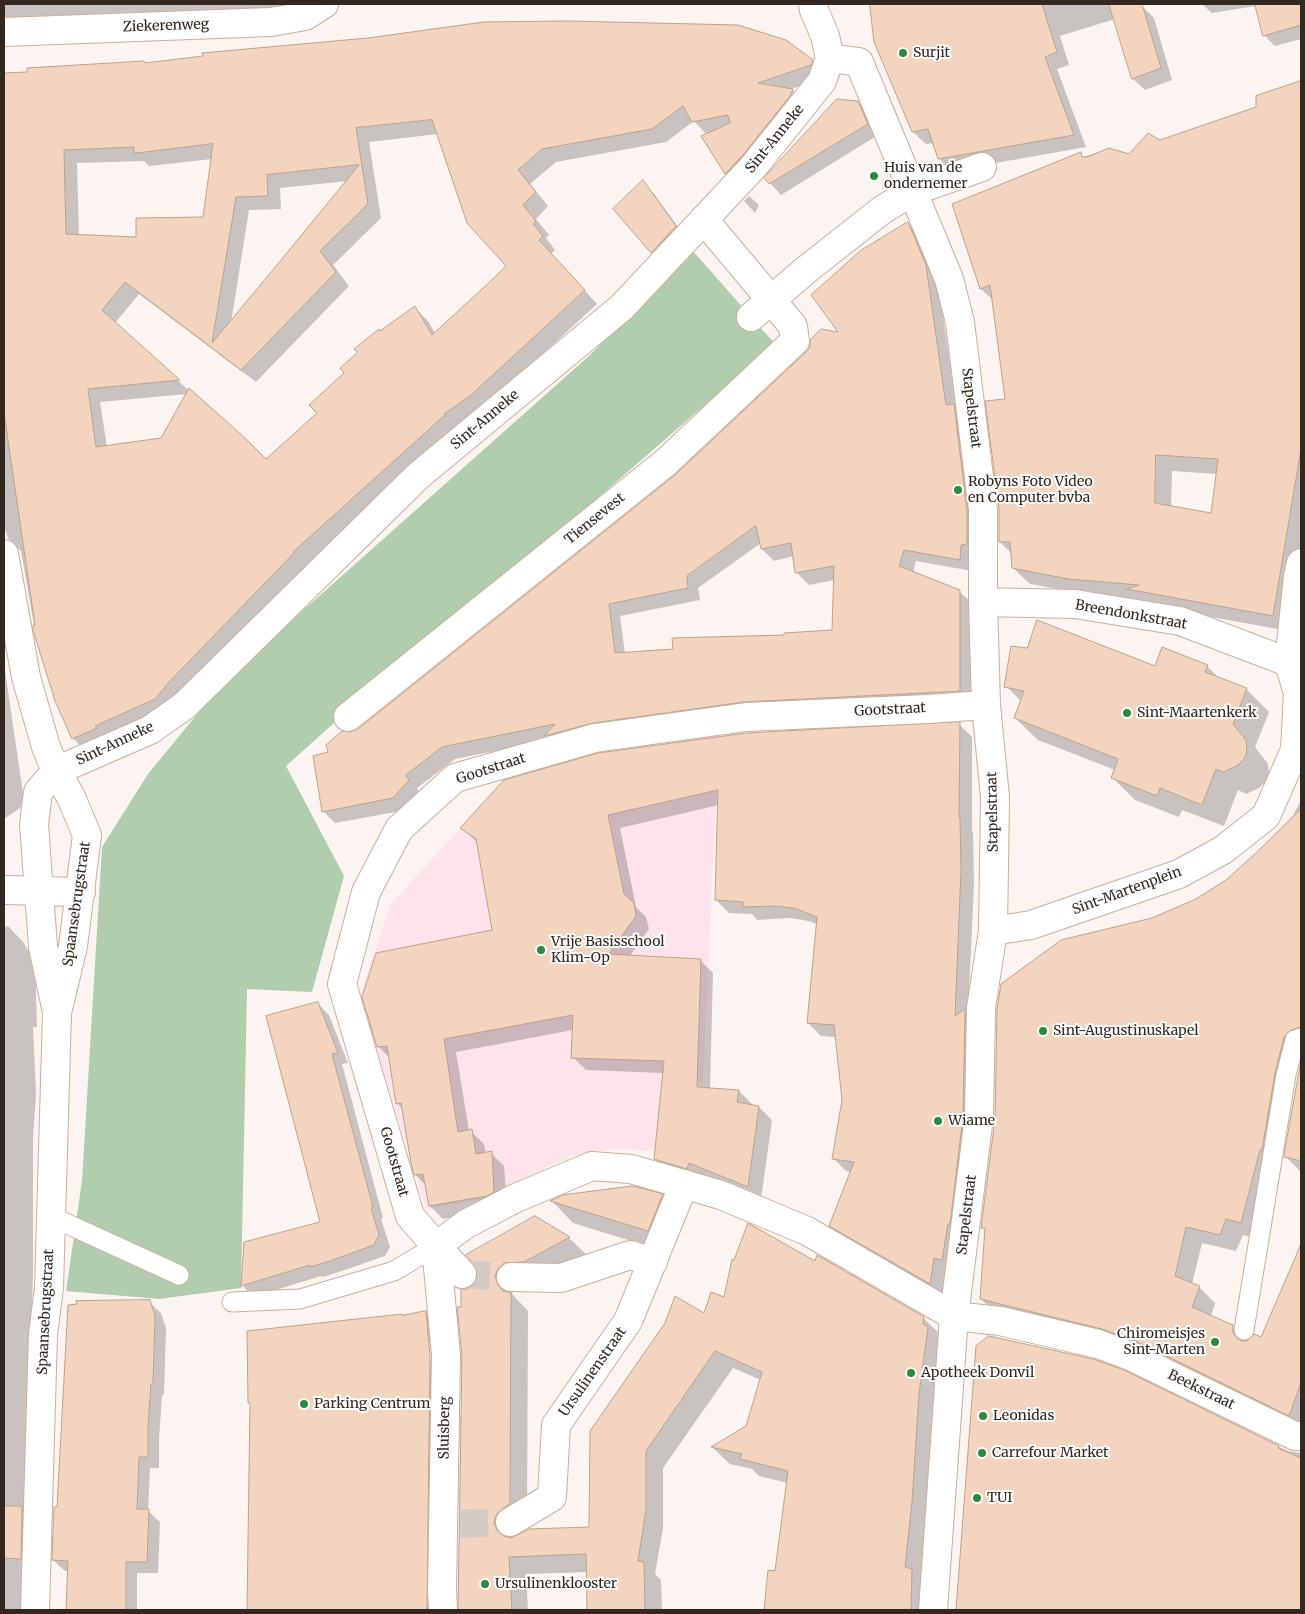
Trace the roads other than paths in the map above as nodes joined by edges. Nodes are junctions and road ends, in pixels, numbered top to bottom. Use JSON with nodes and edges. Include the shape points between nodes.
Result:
{"nodes":[{"id":1,"x":324,"y":4,"type":"edge"},
{"id":2,"x":814,"y":4,"type":"edge"},
{"id":3,"x":4,"y":32,"type":"edge"},
{"id":4,"x":830,"y":58,"type":"junction"},
{"id":5,"x":982,"y":167,"type":"dead end"},
{"id":6,"x":913,"y":191,"type":"junction"},
{"id":7,"x":704,"y":220,"type":"junction"},
{"id":8,"x":761,"y":309,"type":"junction"},
{"id":9,"x":4,"y":554,"type":"edge"},
{"id":10,"x":1301,"y":563,"type":"edge"},
{"id":11,"x":982,"y":602,"type":"junction"},
{"id":12,"x":1295,"y":665,"type":"edge"},
{"id":13,"x":986,"y":704,"type":"junction"},
{"id":14,"x":348,"y":716,"type":"dead end"},
{"id":15,"x":56,"y":771,"type":"junction"},
{"id":16,"x":4,"y":890,"type":"edge"},
{"id":17,"x":38,"y":890,"type":"junction"},
{"id":18,"x":81,"y":892,"type":"junction"},
{"id":19,"x":993,"y":931,"type":"junction"},
{"id":20,"x":57,"y":1013,"type":"junction"},
{"id":21,"x":1301,"y":1038,"type":"edge"},
{"id":22,"x":684,"y":1184,"type":"junction"},
{"id":23,"x":50,"y":1216,"type":"junction"},
{"id":24,"x":436,"y":1246,"type":"junction"},
{"id":25,"x":652,"y":1262,"type":"junction"},
{"id":26,"x":462,"y":1274,"type":"tunnel mouth"},
{"id":27,"x":179,"y":1275,"type":"dead end"},
{"id":28,"x":511,"y":1277,"type":"tunnel mouth"},
{"id":29,"x":232,"y":1302,"type":"dead end"},
{"id":30,"x":954,"y":1316,"type":"junction"},
{"id":31,"x":1244,"y":1330,"type":"dead end"},
{"id":32,"x":1301,"y":1436,"type":"edge"},
{"id":33,"x":510,"y":1522,"type":"tunnel mouth"},
{"id":34,"x":36,"y":1610,"type":"edge"},
{"id":35,"x":443,"y":1610,"type":"edge"},
{"id":36,"x":933,"y":1610,"type":"edge"}],
"edges":[{"from":1,"to":3,"type":"street","name":"Ziekerenweg","via":[[305,16],[271,22]]},
{"from":2,"to":4,"type":"street"},
{"from":4,"to":6,"type":"street","name":"Stapelstraat","via":[[859,62]]},
{"from":4,"to":7,"type":"street","name":"Sint-Anneke","via":[[822,82],[754,166]]},
{"from":5,"to":6,"type":"street"},
{"from":6,"to":8,"type":"street","via":[[882,210]]},
{"from":6,"to":11,"type":"street","name":"Stapelstraat","via":[[949,279],[960,322],[984,510]]},
{"from":7,"to":8,"type":"street","name":"Tiensevest"},
{"from":7,"to":15,"type":"street","name":"Sint-Anneke","via":[[622,307],[418,476],[184,706],[150,730]]},
{"from":8,"to":14,"type":"street","name":"Tiensevest","via":[[793,326],[795,341],[666,463]]},
{"from":9,"to":15,"type":"street","name":"Spaansebrugstraat","via":[[26,677],[46,748]]},
{"from":10,"to":12,"type":"street"},
{"from":11,"to":12,"type":"street","name":"Breendonkstraat","via":[[1076,604],[1180,621]]},
{"from":11,"to":13,"type":"street","name":"Stapelstraat"},
{"from":12,"to":19,"type":"street","name":"Sint-Martenplein","via":[[1298,693],[1295,750],[1266,816],[1222,850],[1179,874],[1031,925]]},
{"from":13,"to":19,"type":"street","name":"Stapelstraat","via":[[995,797]]},
{"from":13,"to":24,"type":"street","name":"Gootstraat","via":[[746,717],[595,738],[455,778],[399,829],[366,892],[342,984],[410,1216]]},
{"from":15,"to":17,"type":"street","name":"Spaansebrugstraat","via":[[38,792],[34,824]]},
{"from":15,"to":18,"type":"street","name":"Spaansebrugstraat","via":[[87,835]]},
{"from":16,"to":17,"type":"street"},
{"from":17,"to":18,"type":"street"},
{"from":17,"to":20,"type":"street","name":"Spaansebrugstraat","via":[[43,947]]},
{"from":18,"to":20,"type":"street","name":"Spaansebrugstraat","via":[[73,946]]},
{"from":19,"to":30,"type":"street","name":"Stapelstraat","via":[[981,1008],[979,1117]]},
{"from":20,"to":23,"type":"street","name":"Spaansebrugstraat"},
{"from":21,"to":31,"type":"lane","via":[[1296,1040],[1286,1075]]},
{"from":22,"to":24,"type":"street","via":[[631,1169],[592,1166],[516,1198],[466,1224]]},
{"from":22,"to":25,"type":"street","name":"Ursulinenstraat"},
{"from":22,"to":30,"type":"street","via":[[721,1195],[807,1231]]},
{"from":23,"to":27,"type":"lane"},
{"from":23,"to":34,"type":"street","name":"Spaansebrugstraat"},
{"from":24,"to":26,"type":"street"},
{"from":24,"to":29,"type":"lane","via":[[394,1270],[300,1299]]},
{"from":24,"to":35,"type":"street","name":"Sluisberg","via":[[446,1355],[451,1525]]},
{"from":25,"to":28,"type":"street","via":[[630,1255],[561,1278]]},
{"from":25,"to":33,"type":"street","name":"Ursulinenstraat","via":[[628,1321],[556,1425],[552,1497]]},
{"from":30,"to":32,"type":"street","name":"Beekstraat","via":[[1000,1321],[1098,1344]]},
{"from":30,"to":36,"type":"street","name":"Stapelstraat"}]}
